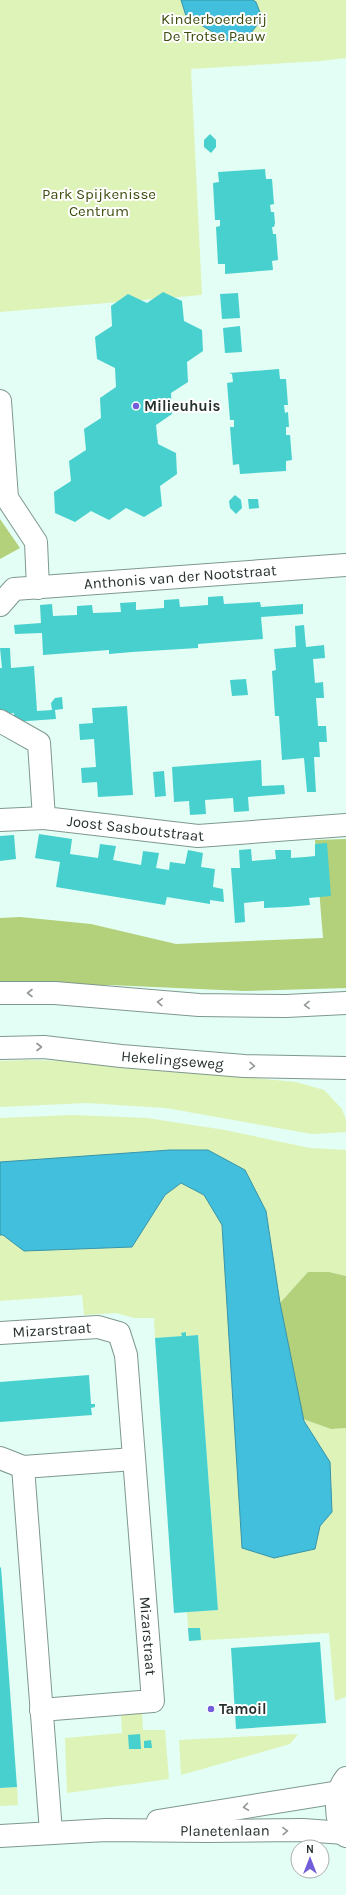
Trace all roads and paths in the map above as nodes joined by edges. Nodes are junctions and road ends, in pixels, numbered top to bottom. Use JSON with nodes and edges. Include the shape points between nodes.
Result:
{"nodes":[{"id":1,"x":0,"y":401,"type":"edge"},
{"id":2,"x":346,"y":565,"type":"edge"},
{"id":3,"x":38,"y":588,"type":"junction"},
{"id":4,"x":7,"y":597,"type":"edge"},
{"id":5,"x":0,"y":721,"type":"edge"},
{"id":6,"x":44,"y":818,"type":"junction"},
{"id":7,"x":0,"y":820,"type":"edge"},
{"id":8,"x":346,"y":825,"type":"edge"},
{"id":9,"x":0,"y":993,"type":"edge"},
{"id":10,"x":346,"y":1003,"type":"edge"},
{"id":11,"x":0,"y":1048,"type":"edge"},
{"id":12,"x":346,"y":1068,"type":"edge"},
{"id":13,"x":0,"y":1334,"type":"edge"},
{"id":14,"x":0,"y":1458,"type":"edge"},
{"id":15,"x":134,"y":1459,"type":"junction"},
{"id":16,"x":22,"y":1467,"type":"junction"},
{"id":17,"x":42,"y":1710,"type":"junction"},
{"id":18,"x":343,"y":1785,"type":"edge"},
{"id":19,"x":106,"y":1830,"type":"junction"},
{"id":20,"x":51,"y":1832,"type":"junction"},
{"id":21,"x":345,"y":1834,"type":"edge"},
{"id":22,"x":0,"y":1836,"type":"edge"}],
"edges":[{"from":1,"to":3,"type":"street","via":[[8,498],[36,542]]},
{"from":2,"to":3,"type":"street","name":"Anthonis van der Nootstraat"},
{"from":3,"to":4,"type":"street","name":"Anthonis van der Nootstraat"},
{"from":5,"to":6,"type":"street","via":[[39,743]]},
{"from":6,"to":7,"type":"street","name":"Joost Sasboutstraat"},
{"from":6,"to":8,"type":"street","name":"Joost Sasboutstraat","via":[[198,836]]},
{"from":10,"to":9,"type":"street","one_way":true,"via":[[286,1006],[199,1005],[55,993]]},
{"from":11,"to":12,"type":"street","name":"Hekelingseweg","one_way":true,"via":[[44,1047],[244,1066]]},
{"from":13,"to":15,"type":"street","name":"Mizarstraat","via":[[98,1327],[120,1333],[126,1355]]},
{"from":14,"to":16,"type":"street"},
{"from":15,"to":16,"type":"street"},
{"from":15,"to":17,"type":"street","name":"Mizarstraat","via":[[153,1701]]},
{"from":16,"to":17,"type":"street"},
{"from":17,"to":20,"type":"street"},
{"from":18,"to":19,"type":"street","name":"Planetenlaan","one_way":true},
{"from":18,"to":21,"type":"street","via":[[337,1809]]},
{"from":19,"to":20,"type":"street","name":"Planetenlaan"},
{"from":19,"to":21,"type":"street","name":"Planetenlaan","one_way":true,"via":[[303,1830]]},
{"from":20,"to":22,"type":"street","name":"Planetenlaan"}]}
